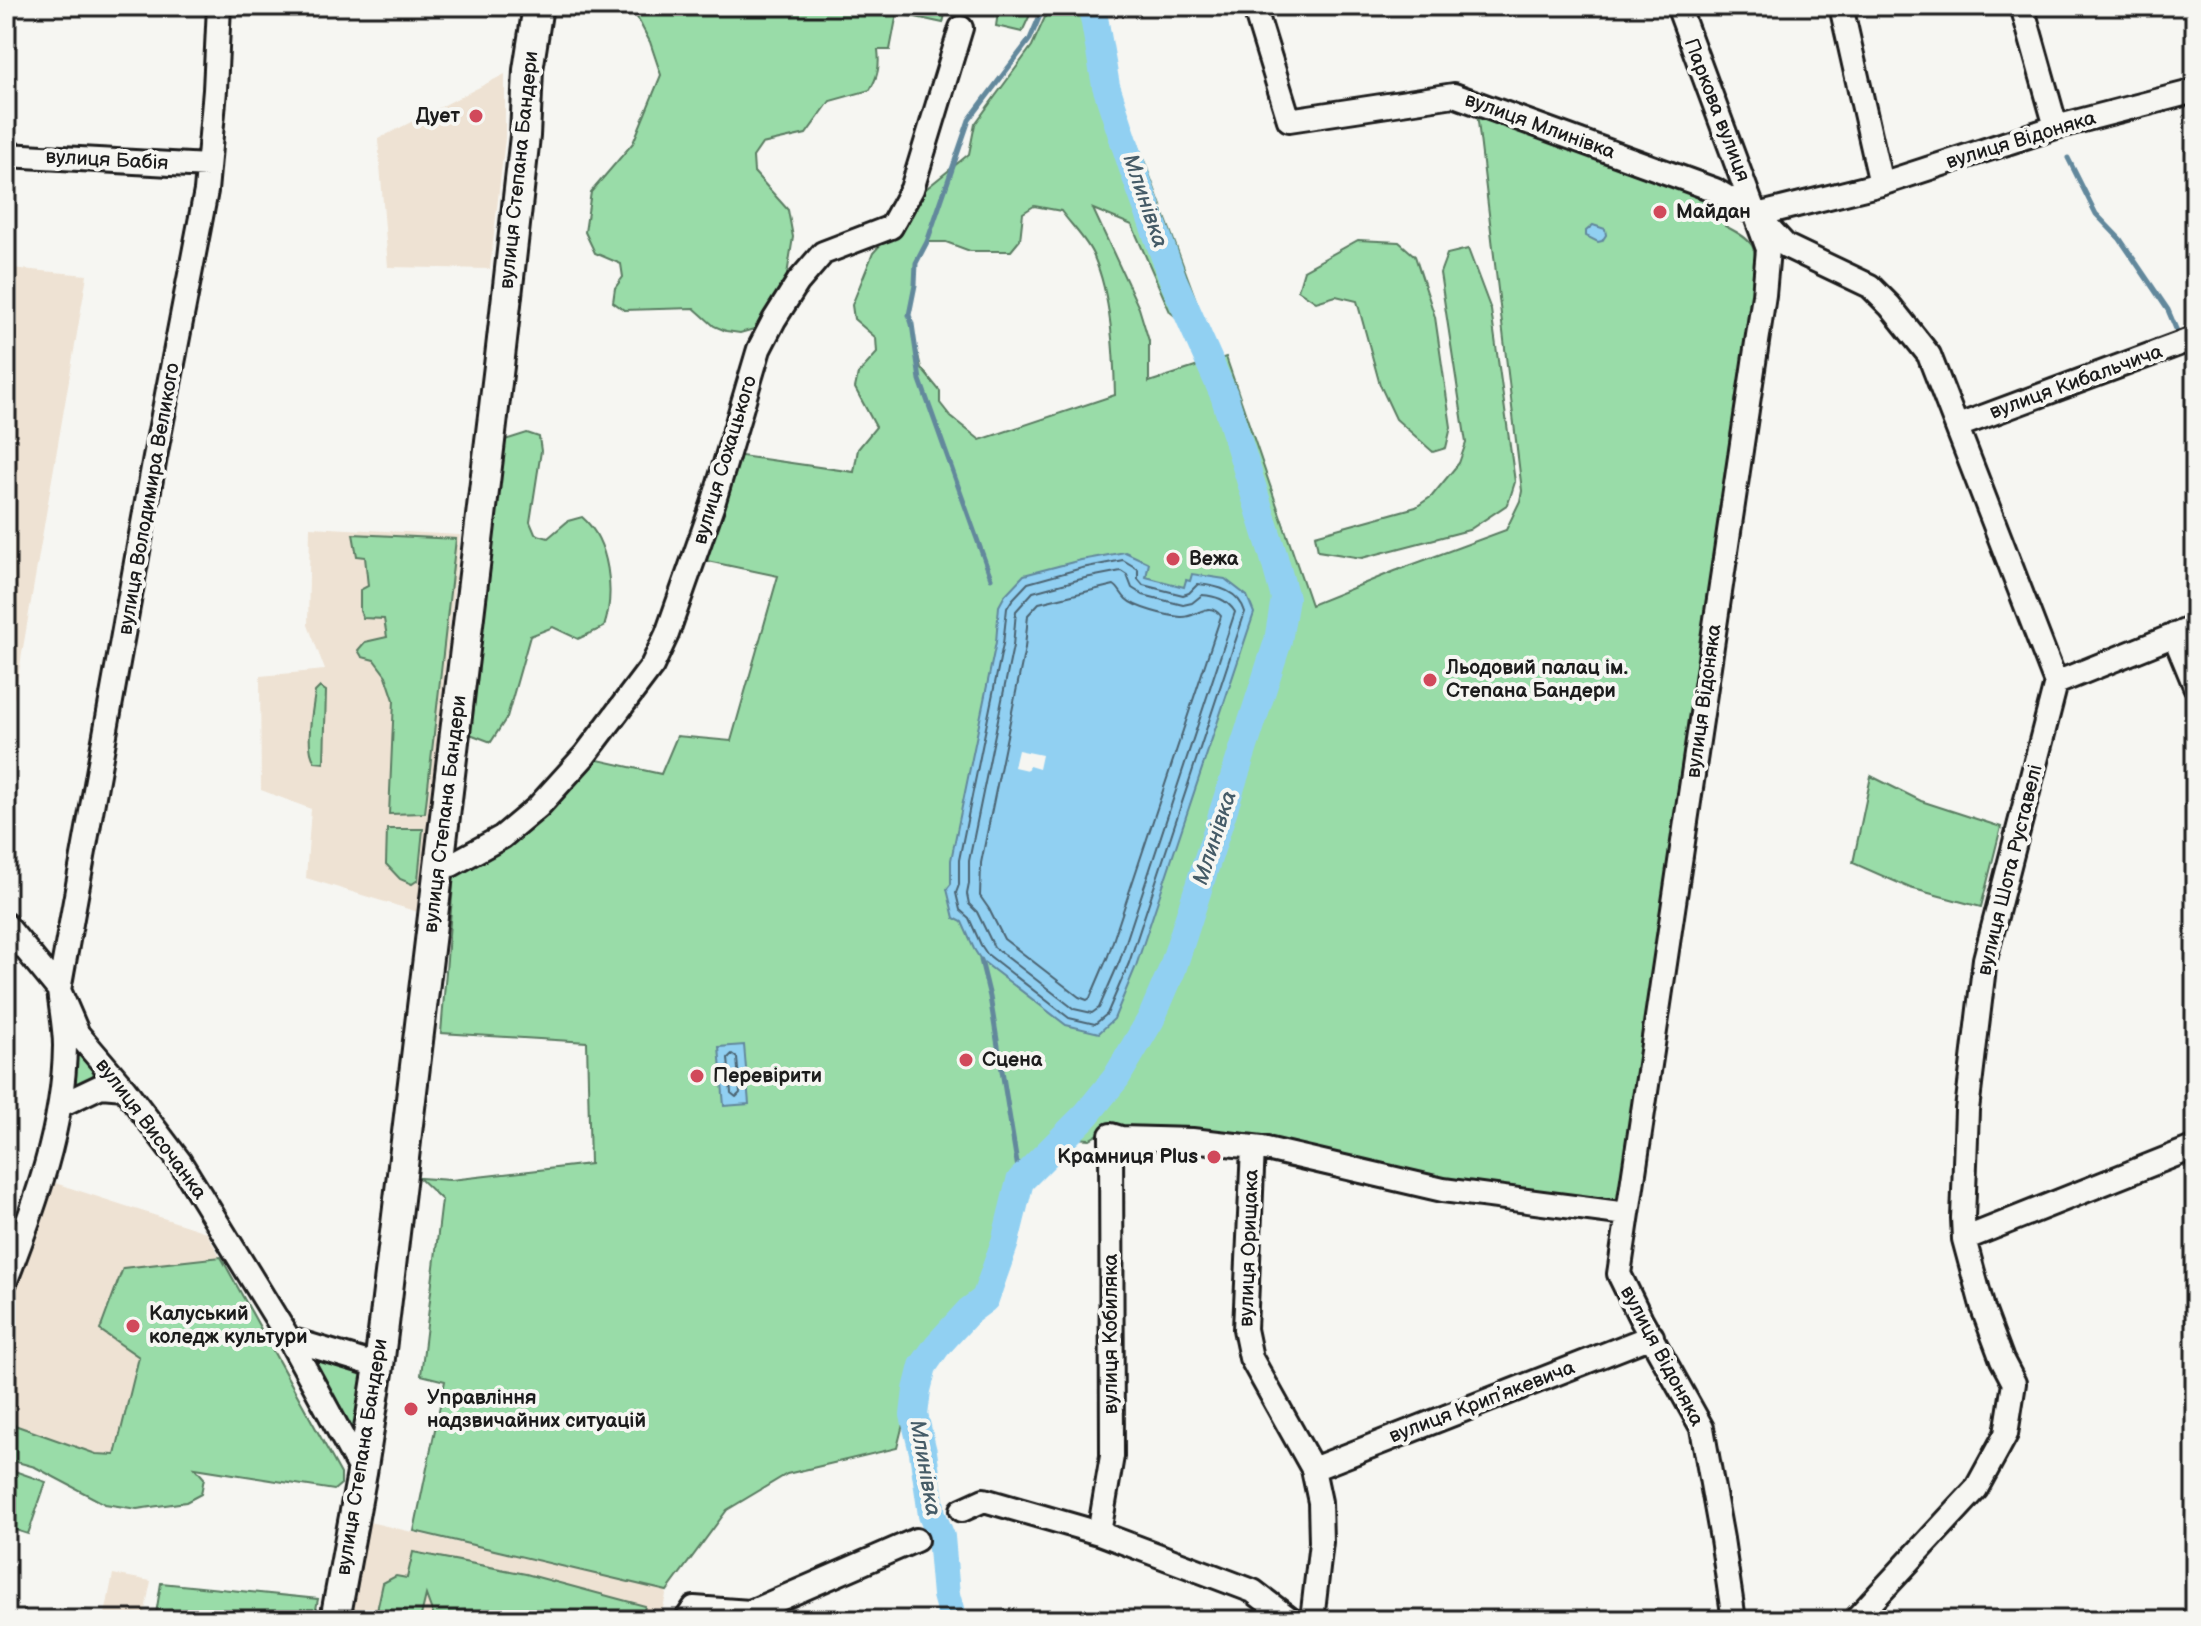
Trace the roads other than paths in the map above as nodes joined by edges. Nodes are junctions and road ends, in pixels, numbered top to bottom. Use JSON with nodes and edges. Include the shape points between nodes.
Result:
{"nodes":[{"id":1,"x":219,"y":6,"type":"edge"},
{"id":2,"x":538,"y":6,"type":"edge"},
{"id":3,"x":1254,"y":6,"type":"edge"},
{"id":4,"x":1678,"y":6,"type":"edge"},
{"id":5,"x":1841,"y":6,"type":"edge"},
{"id":6,"x":2022,"y":6,"type":"edge"},
{"id":7,"x":961,"y":28,"type":"dead end"},
{"id":8,"x":2195,"y":91,"type":"edge"},
{"id":9,"x":2056,"y":127,"type":"junction"},
{"id":10,"x":6,"y":155,"type":"edge"},
{"id":11,"x":208,"y":166,"type":"junction"},
{"id":12,"x":1881,"y":184,"type":"junction"},
{"id":13,"x":1757,"y":215,"type":"junction"},
{"id":14,"x":2195,"y":338,"type":"edge"},
{"id":15,"x":1958,"y":426,"type":"junction"},
{"id":16,"x":2185,"y":631,"type":"edge"},
{"id":17,"x":2056,"y":683,"type":"junction"},
{"id":18,"x":2195,"y":686,"type":"edge"},
{"id":19,"x":440,"y":864,"type":"junction"},
{"id":20,"x":11,"y":938,"type":"edge"},
{"id":21,"x":59,"y":990,"type":"junction"},
{"id":22,"x":124,"y":1088,"type":"junction"},
{"id":23,"x":61,"y":1105,"type":"junction"},
{"id":24,"x":1253,"y":1147,"type":"junction"},
{"id":25,"x":2195,"y":1147,"type":"edge"},
{"id":26,"x":1627,"y":1214,"type":"junction"},
{"id":27,"x":1964,"y":1239,"type":"junction"},
{"id":28,"x":6,"y":1280,"type":"edge"},
{"id":29,"x":1652,"y":1336,"type":"junction"},
{"id":30,"x":289,"y":1339,"type":"junction"},
{"id":31,"x":379,"y":1366,"type":"junction"},
{"id":32,"x":1313,"y":1469,"type":"junction"},
{"id":33,"x":362,"y":1473,"type":"junction"},
{"id":34,"x":962,"y":1510,"type":"dead end"},
{"id":35,"x":1099,"y":1533,"type":"junction"},
{"id":36,"x":916,"y":1540,"type":"dead end"},
{"id":37,"x":690,"y":1614,"type":"edge"},
{"id":38,"x":335,"y":1620,"type":"edge"},
{"id":39,"x":1291,"y":1620,"type":"edge"},
{"id":40,"x":1312,"y":1620,"type":"edge"},
{"id":41,"x":1734,"y":1620,"type":"edge"},
{"id":42,"x":1855,"y":1620,"type":"edge"}],
"edges":[{"from":1,"to":11,"type":"street","name":"вулиця Володимира Великого"},
{"from":2,"to":19,"type":"main road","name":"вулиця Степана Бандери"},
{"from":3,"to":13,"type":"street","name":"вулиця Млинівка","via":[[1289,120],[1454,95],[1715,190]]},
{"from":4,"to":13,"type":"street","name":"Паркова вулиця"},
{"from":5,"to":12,"type":"street"},
{"from":6,"to":9,"type":"street"},
{"from":7,"to":19,"type":"street","name":"вулиця Сохацького","via":[[912,189],[891,227],[823,253],[798,282],[759,349],[713,504],[652,666],[538,807],[502,837],[451,865]]},
{"from":8,"to":9,"type":"street","name":"вулиця Відоняка"},
{"from":9,"to":12,"type":"street","name":"вулиця Відоняка"},
{"from":10,"to":11,"type":"street","name":"вулиця Бабія"},
{"from":11,"to":21,"type":"street","name":"вулиця Володимира Великого"},
{"from":12,"to":13,"type":"street","name":"вулиця Відоняка"},
{"from":13,"to":15,"type":"street","via":[[1786,246],[1870,286],[1890,306],[1929,355]]},
{"from":13,"to":26,"type":"street","name":"вулиця Відоняка","via":[[1768,249],[1764,295]]},
{"from":14,"to":15,"type":"street","name":"вулиця Кибальчича"},
{"from":15,"to":17,"type":"street"},
{"from":16,"to":17,"type":"street"},
{"from":16,"to":18,"type":"street"},
{"from":17,"to":27,"type":"street","name":"вулиця Шота Руставелі","via":[[1985,959],[1967,1110]]},
{"from":19,"to":31,"type":"main road","name":"вулиця Степана Бандери"},
{"from":20,"to":21,"type":"street","name":"вулиця Височанка"},
{"from":21,"to":22,"type":"street","name":"вулиця Височанка","via":[[78,1034]]},
{"from":21,"to":23,"type":"street","name":"вулиця Володимира Великого","via":[[65,1042]]},
{"from":22,"to":23,"type":"street","via":[[101,1086]]},
{"from":22,"to":30,"type":"street","name":"вулиця Височанка","via":[[180,1162]]},
{"from":23,"to":28,"type":"street","name":"вулиця Володимира Великого","via":[[34,1208]]},
{"from":24,"to":26,"type":"street","via":[[1443,1190]]},
{"from":24,"to":32,"type":"street","name":"вулиця Орищака","via":[[1245,1329],[1251,1358]]},
{"from":24,"to":35,"type":"street","name":"вулиця Кобиляка","via":[[1111,1135],[1112,1456]]},
{"from":25,"to":27,"type":"street"},
{"from":26,"to":29,"type":"street","name":"вулиця Відоняка","via":[[1619,1274]]},
{"from":27,"to":42,"type":"street","name":"вулиця Шота Руставелі","via":[[1983,1309],[2014,1383],[2006,1434],[1976,1489]]},
{"from":29,"to":32,"type":"street","name":"вулиця Крипʼякевича"},
{"from":29,"to":41,"type":"street","name":"вулиця Відоняка","via":[[1702,1428]]},
{"from":30,"to":31,"type":"street"},
{"from":30,"to":33,"type":"street","name":"вулиця Височанка"},
{"from":31,"to":33,"type":"main road","name":"вулиця Степана Бандери"},
{"from":32,"to":40,"type":"street","name":"вулиця Орищака","via":[[1321,1542]]},
{"from":33,"to":38,"type":"main road","name":"вулиця Степана Бандери"},
{"from":34,"to":35,"type":"street","via":[[984,1500]]},
{"from":35,"to":39,"type":"street","via":[[1253,1591]]},
{"from":36,"to":37,"type":"street","via":[[750,1612]]}]}
